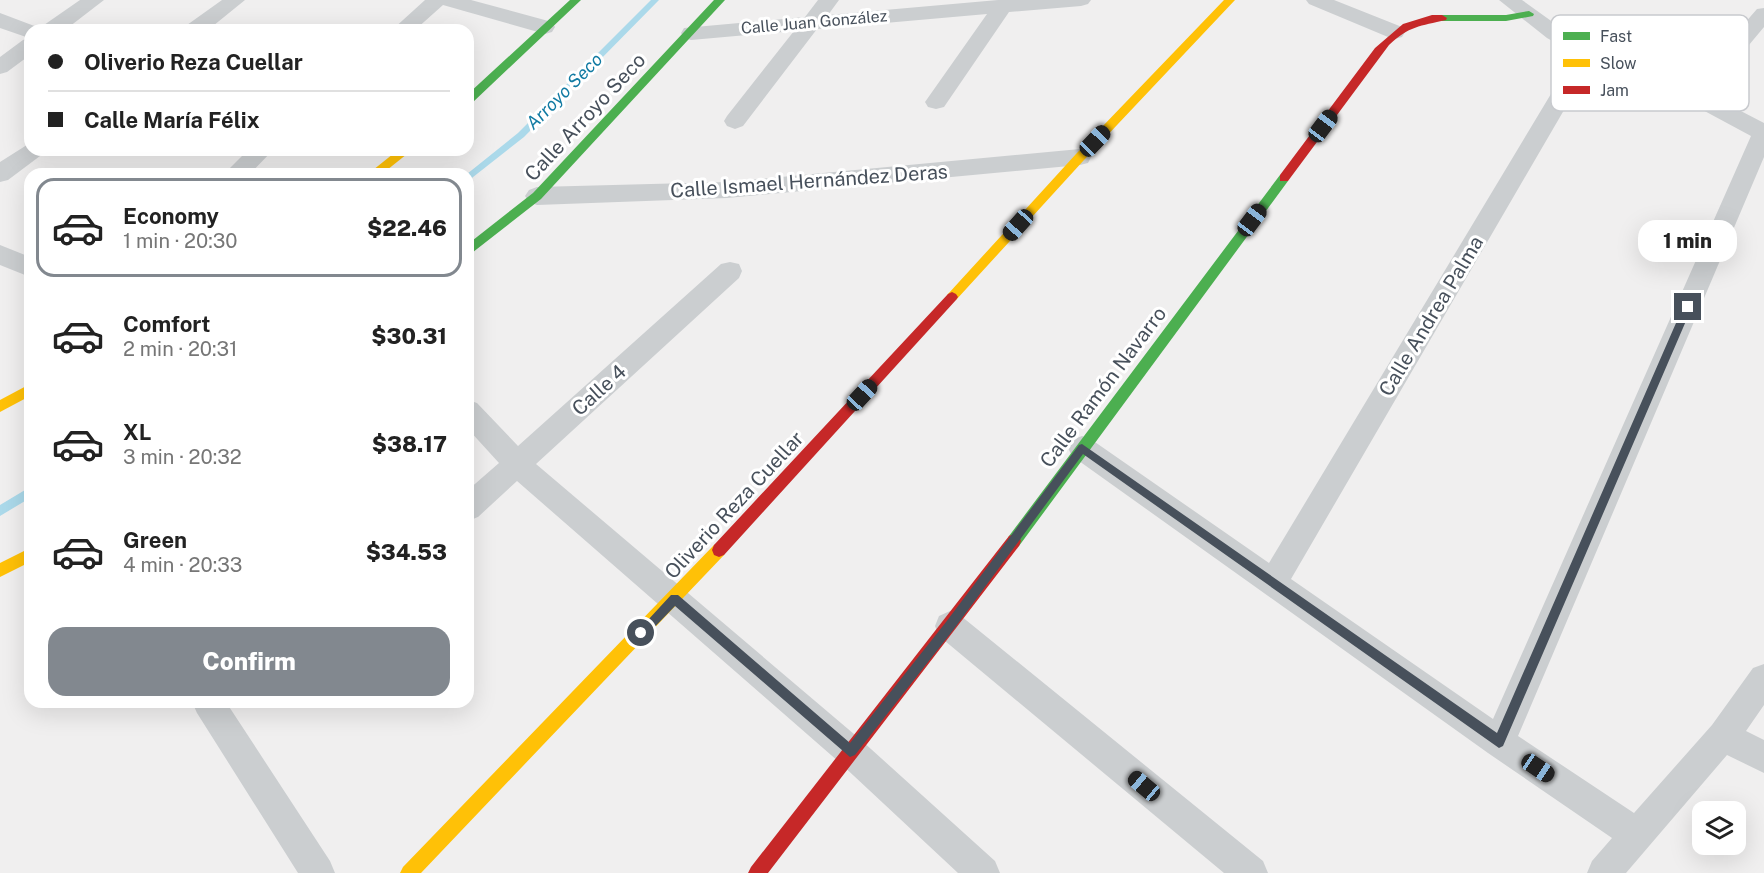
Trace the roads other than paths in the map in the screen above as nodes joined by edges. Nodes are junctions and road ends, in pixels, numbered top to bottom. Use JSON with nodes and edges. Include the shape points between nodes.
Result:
{"nodes":[{"id":1,"x":94,"y":0,"type":"edge"},
{"id":2,"x":235,"y":0,"type":"edge"},
{"id":3,"x":437,"y":0,"type":"edge"},
{"id":4,"x":448,"y":0,"type":"edge"},
{"id":5,"x":576,"y":0,"type":"edge"},
{"id":6,"x":720,"y":0,"type":"edge"},
{"id":7,"x":829,"y":0,"type":"edge"},
{"id":8,"x":1081,"y":0,"type":"edge"},
{"id":9,"x":1230,"y":0,"type":"edge"},
{"id":10,"x":1316,"y":0,"type":"edge"},
{"id":11,"x":1509,"y":0,"type":"edge"},
{"id":12,"x":1006,"y":3,"type":"edge"},
{"id":13,"x":1536,"y":7,"type":"edge"},
{"id":14,"x":1764,"y":14,"type":"edge"},
{"id":15,"x":0,"y":20,"type":"edge"},
{"id":16,"x":811,"y":22,"type":"junction"},
{"id":17,"x":60,"y":24,"type":"edge"},
{"id":18,"x":202,"y":24,"type":"edge"},
{"id":19,"x":409,"y":24,"type":"edge"},
{"id":20,"x":545,"y":27,"type":"junction"},
{"id":21,"x":1551,"y":29,"type":"edge"},
{"id":22,"x":24,"y":30,"type":"edge"},
{"id":23,"x":1395,"y":32,"type":"junction"},
{"id":24,"x":1749,"y":32,"type":"edge"},
{"id":25,"x":691,"y":33,"type":"junction"},
{"id":26,"x":24,"y":49,"type":"edge"},
{"id":27,"x":0,"y":67,"type":"edge"},
{"id":28,"x":474,"y":94,"type":"edge"},
{"id":29,"x":936,"y":102,"type":"dead end"},
{"id":30,"x":1552,"y":111,"type":"edge"},
{"id":31,"x":1722,"y":111,"type":"edge"},
{"id":32,"x":735,"y":121,"type":"dead end"},
{"id":33,"x":1763,"y":133,"type":"edge"},
{"id":34,"x":24,"y":156,"type":"edge"},
{"id":35,"x":256,"y":156,"type":"edge"},
{"id":36,"x":398,"y":156,"type":"edge"},
{"id":37,"x":1080,"y":157,"type":"junction"},
{"id":38,"x":242,"y":168,"type":"edge"},
{"id":39,"x":382,"y":168,"type":"edge"},
{"id":40,"x":0,"y":174,"type":"edge"},
{"id":41,"x":537,"y":196,"type":"junction"},
{"id":42,"x":474,"y":246,"type":"edge"},
{"id":43,"x":0,"y":254,"type":"edge"},
{"id":44,"x":24,"y":265,"type":"edge"},
{"id":45,"x":730,"y":272,"type":"dead end"},
{"id":46,"x":24,"y":393,"type":"edge"},
{"id":47,"x":0,"y":406,"type":"edge"},
{"id":48,"x":474,"y":417,"type":"edge"},
{"id":49,"x":1082,"y":448,"type":"junction"},
{"id":50,"x":518,"y":464,"type":"junction"},
{"id":51,"x":474,"y":503,"type":"edge"},
{"id":52,"x":24,"y":558,"type":"edge"},
{"id":53,"x":0,"y":570,"type":"edge"},
{"id":54,"x":1274,"y":581,"type":"junction"},
{"id":55,"x":674,"y":599,"type":"junction"},
{"id":56,"x":950,"y":626,"type":"junction"},
{"id":57,"x":1764,"y":679,"type":"edge"},
{"id":58,"x":212,"y":708,"type":"edge"},
{"id":59,"x":1723,"y":736,"type":"junction"},
{"id":60,"x":1499,"y":742,"type":"junction"},
{"id":61,"x":850,"y":751,"type":"junction"},
{"id":62,"x":1764,"y":757,"type":"edge"},
{"id":63,"x":1636,"y":834,"type":"junction"},
{"id":64,"x":318,"y":873,"type":"edge"},
{"id":65,"x":409,"y":873,"type":"edge"},
{"id":66,"x":757,"y":873,"type":"edge"},
{"id":67,"x":983,"y":873,"type":"edge"},
{"id":68,"x":1251,"y":873,"type":"edge"},
{"id":69,"x":1604,"y":873,"type":"edge"}],
"edges":[{"from":1,"to":17,"type":"street"},
{"from":2,"to":18,"type":"street"},
{"from":3,"to":19,"type":"street"},
{"from":4,"to":20,"type":"street"},
{"from":5,"to":20,"type":"street"},
{"from":6,"to":25,"type":"street","name":"Calle Arroyo Seco"},
{"from":7,"to":16,"type":"street"},
{"from":8,"to":12,"type":"street","name":"Calle Juan González"},
{"from":9,"to":37,"type":"street","name":"Oliverio Reza Cuellar"},
{"from":10,"to":23,"type":"street"},
{"from":11,"to":13,"type":"street"},
{"from":12,"to":16,"type":"street","name":"Calle Juan González"},
{"from":12,"to":29,"type":"street"},
{"from":13,"to":21,"type":"street"},
{"from":13,"to":23,"type":"street","name":"Calle Ramón Navarro","via":[[1506,18],[1436,18]]},
{"from":14,"to":24,"type":"street"},
{"from":15,"to":22,"type":"street"},
{"from":16,"to":25,"type":"street","name":"Calle Juan González"},
{"from":16,"to":32,"type":"street"},
{"from":20,"to":28,"type":"street"},
{"from":23,"to":49,"type":"street","name":"Calle Ramón Navarro"},
{"from":25,"to":41,"type":"street","name":"Calle Arroyo Seco"},
{"from":26,"to":27,"type":"street"},
{"from":30,"to":54,"type":"street","name":"Calle Andrea Palma"},
{"from":31,"to":33,"type":"street"},
{"from":33,"to":60,"type":"street"},
{"from":34,"to":40,"type":"street"},
{"from":35,"to":38,"type":"street"},
{"from":36,"to":39,"type":"street"},
{"from":37,"to":41,"type":"street","name":"Calle Ismael Hernández Deras","via":[[727,190]]},
{"from":37,"to":55,"type":"street","name":"Oliverio Reza Cuellar"},
{"from":41,"to":42,"type":"street","name":"Calle Arroyo Seco"},
{"from":43,"to":44,"type":"street"},
{"from":45,"to":50,"type":"street","name":"Calle 4"},
{"from":46,"to":47,"type":"street"},
{"from":48,"to":50,"type":"street"},
{"from":49,"to":54,"type":"street"},
{"from":49,"to":56,"type":"street","name":"Calle Ramón Navarro"},
{"from":50,"to":51,"type":"street","name":"Calle 4"},
{"from":50,"to":55,"type":"street"},
{"from":52,"to":53,"type":"street"},
{"from":54,"to":60,"type":"street"},
{"from":55,"to":61,"type":"street"},
{"from":55,"to":65,"type":"street","name":"Oliverio Reza Cuellar"},
{"from":56,"to":61,"type":"street","name":"Calle Ramón Navarro"},
{"from":56,"to":68,"type":"street"},
{"from":57,"to":59,"type":"street"},
{"from":58,"to":64,"type":"street"},
{"from":59,"to":62,"type":"street"},
{"from":59,"to":63,"type":"street"},
{"from":60,"to":63,"type":"street"},
{"from":61,"to":66,"type":"street","name":"Calle Ramón Navarro"},
{"from":61,"to":67,"type":"street"},
{"from":63,"to":69,"type":"street"}]}
